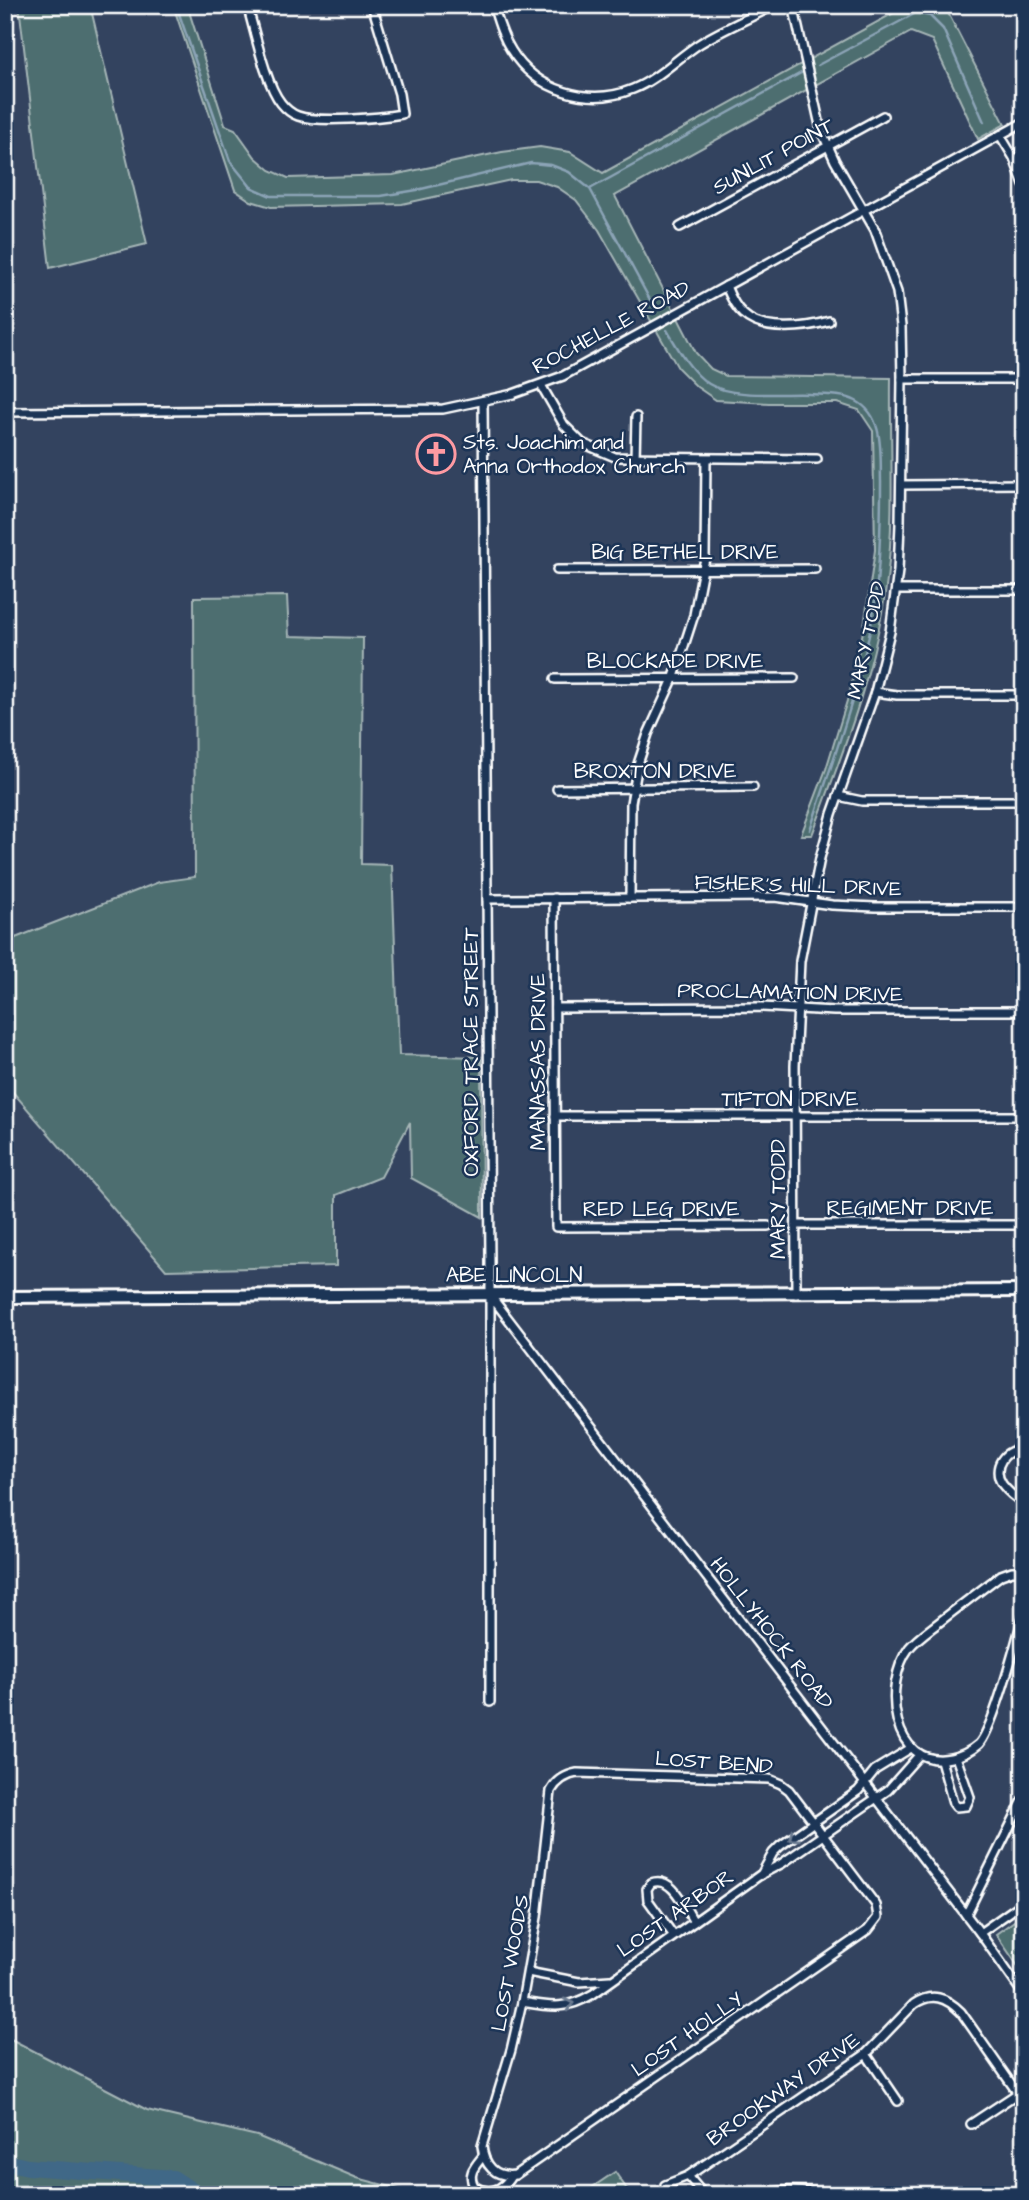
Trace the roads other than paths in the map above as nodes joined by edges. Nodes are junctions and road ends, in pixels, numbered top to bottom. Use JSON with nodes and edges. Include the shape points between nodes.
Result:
{"nodes":[{"id":1,"x":247,"y":5,"type":"edge"},
{"id":2,"x":372,"y":5,"type":"edge"},
{"id":3,"x":493,"y":5,"type":"edge"},
{"id":4,"x":775,"y":5,"type":"edge"},
{"id":5,"x":793,"y":5,"type":"edge"},
{"id":6,"x":883,"y":116,"type":"dead end"},
{"id":7,"x":1024,"y":122,"type":"edge"},
{"id":8,"x":1000,"y":135,"type":"junction"},
{"id":9,"x":828,"y":146,"type":"junction"},
{"id":10,"x":1024,"y":185,"type":"edge"},
{"id":11,"x":864,"y":211,"type":"junction"},
{"id":12,"x":680,"y":228,"type":"dead end"},
{"id":13,"x":726,"y":286,"type":"junction"},
{"id":14,"x":829,"y":321,"type":"dead end"},
{"id":15,"x":902,"y":379,"type":"junction"},
{"id":16,"x":1024,"y":379,"type":"edge"},
{"id":17,"x":541,"y":385,"type":"junction"},
{"id":18,"x":483,"y":401,"type":"junction"},
{"id":19,"x":5,"y":412,"type":"edge"},
{"id":20,"x":636,"y":417,"type":"dead end"},
{"id":21,"x":817,"y":458,"type":"dead end"},
{"id":22,"x":635,"y":459,"type":"junction"},
{"id":23,"x":706,"y":459,"type":"junction"},
{"id":24,"x":1024,"y":484,"type":"edge"},
{"id":25,"x":901,"y":485,"type":"junction"},
{"id":26,"x":703,"y":569,"type":"junction"},
{"id":27,"x":815,"y":569,"type":"dead end"},
{"id":28,"x":557,"y":570,"type":"dead end"},
{"id":29,"x":896,"y":590,"type":"junction"},
{"id":30,"x":1024,"y":590,"type":"edge"},
{"id":31,"x":674,"y":677,"type":"junction"},
{"id":32,"x":794,"y":678,"type":"dead end"},
{"id":33,"x":555,"y":679,"type":"dead end"},
{"id":34,"x":875,"y":692,"type":"junction"},
{"id":35,"x":1024,"y":695,"type":"edge"},
{"id":36,"x":753,"y":787,"type":"dead end"},
{"id":37,"x":557,"y":789,"type":"dead end"},
{"id":38,"x":634,"y":789,"type":"junction"},
{"id":39,"x":838,"y":796,"type":"junction"},
{"id":40,"x":1024,"y":801,"type":"edge"},
{"id":41,"x":554,"y":898,"type":"junction"},
{"id":42,"x":630,"y":898,"type":"junction"},
{"id":43,"x":487,"y":899,"type":"junction"},
{"id":44,"x":810,"y":902,"type":"junction"},
{"id":45,"x":1024,"y":906,"type":"edge"},
{"id":46,"x":555,"y":1008,"type":"junction"},
{"id":47,"x":796,"y":1009,"type":"junction"},
{"id":48,"x":1024,"y":1011,"type":"edge"},
{"id":49,"x":555,"y":1116,"type":"junction"},
{"id":50,"x":1024,"y":1116,"type":"edge"},
{"id":51,"x":795,"y":1117,"type":"junction"},
{"id":52,"x":1024,"y":1225,"type":"edge"},
{"id":53,"x":768,"y":1226,"type":"dead end"},
{"id":54,"x":796,"y":1226,"type":"junction"},
{"id":55,"x":555,"y":1227,"type":"joint"},
{"id":56,"x":1024,"y":1291,"type":"edge"},
{"id":57,"x":489,"y":1294,"type":"junction"},
{"id":58,"x":796,"y":1294,"type":"junction"},
{"id":59,"x":5,"y":1297,"type":"edge"},
{"id":60,"x":1024,"y":1449,"type":"edge"},
{"id":61,"x":1024,"y":1503,"type":"edge"},
{"id":62,"x":1024,"y":1571,"type":"edge"},
{"id":63,"x":1024,"y":1613,"type":"edge"},
{"id":64,"x":490,"y":1702,"type":"dead end"},
{"id":65,"x":912,"y":1748,"type":"junction"},
{"id":66,"x":920,"y":1754,"type":"junction"},
{"id":67,"x":956,"y":1757,"type":"junction"},
{"id":68,"x":894,"y":1760,"type":"junction"},
{"id":69,"x":941,"y":1760,"type":"junction"},
{"id":70,"x":904,"y":1772,"type":"junction"},
{"id":71,"x":563,"y":1778,"type":"joint"},
{"id":72,"x":864,"y":1782,"type":"junction"},
{"id":73,"x":964,"y":1782,"type":"junction"},
{"id":74,"x":948,"y":1786,"type":"junction"},
{"id":75,"x":876,"y":1797,"type":"junction"},
{"id":76,"x":1024,"y":1798,"type":"edge"},
{"id":77,"x":813,"y":1822,"type":"junction"},
{"id":78,"x":822,"y":1834,"type":"junction"},
{"id":79,"x":760,"y":1875,"type":"junction"},
{"id":80,"x":1024,"y":1902,"type":"edge"},
{"id":81,"x":967,"y":1915,"type":"junction"},
{"id":82,"x":878,"y":1917,"type":"joint"},
{"id":83,"x":694,"y":1922,"type":"junction"},
{"id":84,"x":980,"y":1933,"type":"junction"},
{"id":85,"x":674,"y":1936,"type":"junction"},
{"id":86,"x":528,"y":1972,"type":"junction"},
{"id":87,"x":610,"y":1980,"type":"junction"},
{"id":88,"x":1024,"y":1995,"type":"edge"},
{"id":89,"x":522,"y":2002,"type":"junction"},
{"id":90,"x":866,"y":2054,"type":"junction"},
{"id":91,"x":1018,"y":2093,"type":"junction"},
{"id":92,"x":898,"y":2101,"type":"dead end"},
{"id":93,"x":1024,"y":2102,"type":"edge"},
{"id":94,"x":971,"y":2124,"type":"dead end"},
{"id":95,"x":483,"y":2156,"type":"junction"},
{"id":96,"x":511,"y":2176,"type":"junction"},
{"id":97,"x":688,"y":2176,"type":"junction"},
{"id":98,"x":665,"y":2186,"type":"dead end"},
{"id":99,"x":479,"y":2190,"type":"joint"},
{"id":100,"x":704,"y":2195,"type":"edge"},
{"id":101,"x":761,"y":2195,"type":"edge"},
{"id":102,"x":908,"y":2195,"type":"edge"}],
"edges":[{"from":1,"to":2,"type":"street","via":[[270,83],[288,110],[315,118],[376,118],[402,114]]},
{"from":3,"to":4,"type":"street","via":[[504,38],[522,65],[551,87],[591,97],[634,89],[701,43]]},
{"from":5,"to":9,"type":"street","name":"MARY TODD"},
{"from":6,"to":9,"type":"street","name":"SUNLIT POINT"},
{"from":7,"to":8,"type":"street","name":"ROCHELLE ROAD"},
{"from":8,"to":10,"type":"street"},
{"from":8,"to":11,"type":"street","name":"ROCHELLE ROAD"},
{"from":9,"to":11,"type":"street","name":"MARY TODD"},
{"from":9,"to":12,"type":"street","name":"SUNLIT POINT"},
{"from":11,"to":13,"type":"street","name":"ROCHELLE ROAD"},
{"from":11,"to":15,"type":"street","name":"MARY TODD","via":[[897,292]]},
{"from":13,"to":14,"type":"street","via":[[743,315],[759,324],[811,326]]},
{"from":13,"to":17,"type":"street","name":"ROCHELLE ROAD"},
{"from":15,"to":16,"type":"street"},
{"from":15,"to":25,"type":"street","name":"MARY TODD"},
{"from":17,"to":18,"type":"street","name":"ROCHELLE ROAD"},
{"from":17,"to":22,"type":"street","via":[[564,425],[583,443],[606,455]]},
{"from":18,"to":19,"type":"street","name":"ROCHELLE ROAD","via":[[443,409]]},
{"from":18,"to":43,"type":"street","name":"OXFORD TRACE STREET"},
{"from":20,"to":22,"type":"street"},
{"from":21,"to":23,"type":"street"},
{"from":22,"to":23,"type":"street"},
{"from":23,"to":26,"type":"street"},
{"from":24,"to":25,"type":"street"},
{"from":25,"to":29,"type":"street","name":"MARY TODD"},
{"from":26,"to":27,"type":"street","name":"BIG BETHEL DRIVE"},
{"from":26,"to":28,"type":"street","name":"BIG BETHEL DRIVE"},
{"from":26,"to":31,"type":"street"},
{"from":29,"to":30,"type":"street"},
{"from":29,"to":34,"type":"street","name":"MARY TODD"},
{"from":31,"to":32,"type":"street","name":"BLOCKADE DRIVE"},
{"from":31,"to":33,"type":"street","name":"BLOCKADE DRIVE"},
{"from":31,"to":38,"type":"street","via":[[648,734]]},
{"from":34,"to":35,"type":"street"},
{"from":34,"to":39,"type":"street","name":"MARY TODD"},
{"from":36,"to":38,"type":"street","name":"BROXTON DRIVE"},
{"from":37,"to":38,"type":"street","name":"BROXTON DRIVE"},
{"from":38,"to":42,"type":"street"},
{"from":39,"to":40,"type":"street","via":[[862,801]]},
{"from":39,"to":44,"type":"street","name":"MARY TODD"},
{"from":41,"to":42,"type":"street","name":"FISHER'S HILL DRIVE"},
{"from":41,"to":43,"type":"street","name":"FISHER'S HILL DRIVE"},
{"from":41,"to":46,"type":"street","name":"MANASSAS DRIVE"},
{"from":42,"to":44,"type":"street","name":"FISHER'S HILL DRIVE","via":[[775,897]]},
{"from":43,"to":57,"type":"street","name":"OXFORD TRACE STREET"},
{"from":44,"to":45,"type":"street","name":"FISHER'S HILL DRIVE","via":[[875,907]]},
{"from":44,"to":47,"type":"street","name":"MARY TODD"},
{"from":46,"to":47,"type":"street","name":"PROCLAMATION DRIVE"},
{"from":46,"to":49,"type":"street","name":"MANASSAS DRIVE"},
{"from":47,"to":48,"type":"street","name":"PROCLAMATION DRIVE"},
{"from":47,"to":51,"type":"street","name":"MARY TODD"},
{"from":49,"to":51,"type":"street","name":"TIFTON DRIVE"},
{"from":49,"to":55,"type":"street","name":"MANASSAS DRIVE"},
{"from":50,"to":51,"type":"street","name":"TIFTON DRIVE"},
{"from":51,"to":54,"type":"street","name":"MARY TODD"},
{"from":52,"to":54,"type":"street","name":"REGIMENT DRIVE"},
{"from":53,"to":55,"type":"street","name":"RED LEG DRIVE"},
{"from":54,"to":58,"type":"street","name":"MARY TODD"},
{"from":56,"to":58,"type":"street","name":"ABE LINCOLN"},
{"from":57,"to":58,"type":"street","name":"ABE LINCOLN"},
{"from":57,"to":59,"type":"street","name":"ABE LINCOLN"},
{"from":57,"to":64,"type":"street","name":"OXFORD TRACE STREET"},
{"from":57,"to":72,"type":"street","name":"HOLLYHOCK ROAD"},
{"from":60,"to":61,"type":"street","via":[[1003,1456],[999,1471],[1000,1482]]},
{"from":62,"to":65,"type":"street","via":[[1001,1575],[910,1648],[900,1666],[894,1704],[901,1732]]},
{"from":63,"to":67,"type":"street","via":[[988,1729],[981,1742]]},
{"from":65,"to":66,"type":"street"},
{"from":65,"to":68,"type":"street","name":"LOST ARBOR"},
{"from":66,"to":69,"type":"street"},
{"from":66,"to":70,"type":"street","name":"LOST ARBOR"},
{"from":67,"to":69,"type":"street"},
{"from":67,"to":73,"type":"street"},
{"from":68,"to":70,"type":"street"},
{"from":68,"to":72,"type":"street","name":"LOST ARBOR"},
{"from":69,"to":74,"type":"street"},
{"from":70,"to":75,"type":"street","name":"LOST ARBOR"},
{"from":71,"to":77,"type":"street","name":"LOST BEND","via":[[577,1773],[769,1779],[789,1790]]},
{"from":71,"to":86,"type":"street","name":"LOST WOODS","via":[[550,1796]]},
{"from":72,"to":75,"type":"street","name":"HOLLYHOCK ROAD"},
{"from":72,"to":77,"type":"street","name":"LOST ARBOR"},
{"from":73,"to":74,"type":"street"},
{"from":73,"to":74,"type":"street","via":[[970,1797],[966,1806],[956,1807]]},
{"from":75,"to":78,"type":"street","name":"LOST ARBOR"},
{"from":75,"to":81,"type":"street","name":"HOLLYHOCK ROAD"},
{"from":76,"to":81,"type":"street"},
{"from":77,"to":78,"type":"street","name":"LOST BEND"},
{"from":77,"to":79,"type":"street","name":"LOST ARBOR","one_way":true,"via":[[773,1853]]},
{"from":78,"to":79,"type":"street","name":"LOST ARBOR"},
{"from":78,"to":82,"type":"street","name":"LOST BEND","via":[[876,1905]]},
{"from":79,"to":83,"type":"street","name":"LOST ARBOR"},
{"from":80,"to":84,"type":"street"},
{"from":81,"to":84,"type":"street","name":"HOLLYHOCK ROAD"},
{"from":82,"to":96,"type":"street","name":"LOST HOLLY","via":[[857,1938]]},
{"from":83,"to":85,"type":"street","name":"LOST ARBOR"},
{"from":83,"to":85,"type":"street","via":[[670,1885],[651,1883],[648,1900]]},
{"from":84,"to":88,"type":"street","name":"HOLLYHOCK ROAD"},
{"from":85,"to":87,"type":"street","name":"LOST ARBOR"},
{"from":86,"to":87,"type":"street","name":"LOST ARBOR","via":[[579,1982]]},
{"from":86,"to":89,"type":"street","name":"LOST WOODS"},
{"from":89,"to":87,"type":"street","name":"LOST ARBOR","one_way":true,"via":[[566,2006]]},
{"from":89,"to":95,"type":"street","name":"LOST WOODS"},
{"from":90,"to":91,"type":"street","name":"BROOKWAY DRIVE","via":[[914,2004],[923,1998],[942,1998],[961,2012]]},
{"from":90,"to":92,"type":"street"},
{"from":90,"to":97,"type":"street","name":"BROOKWAY DRIVE"},
{"from":91,"to":93,"type":"street","name":"BROOKWAY DRIVE"},
{"from":91,"to":94,"type":"street"},
{"from":95,"to":96,"type":"street","via":[[493,2170]]},
{"from":95,"to":99,"type":"street","name":"LOST WOODS","via":[[471,2176]]},
{"from":96,"to":99,"type":"street","name":"LOST HOLLY","via":[[502,2187]]},
{"from":97,"to":98,"type":"street","name":"BROOKWAY DRIVE"},
{"from":97,"to":100,"type":"street"},
{"from":101,"to":102,"type":"street","via":[[786,2190]]}]}
